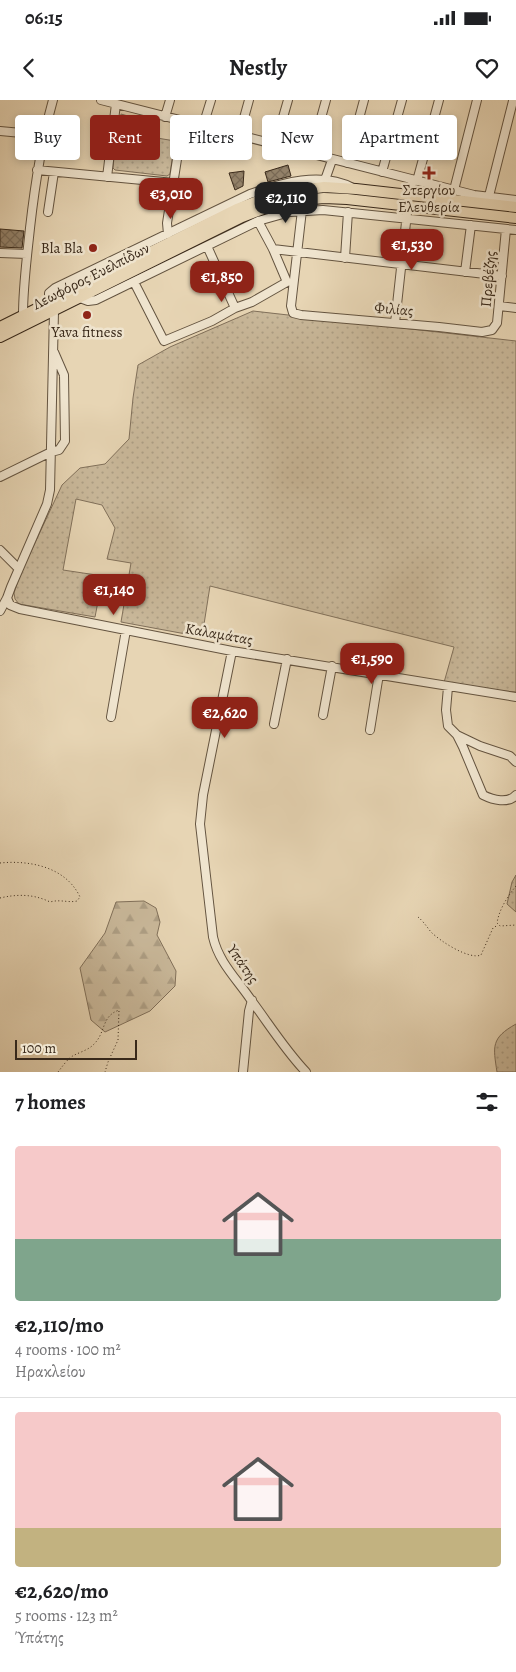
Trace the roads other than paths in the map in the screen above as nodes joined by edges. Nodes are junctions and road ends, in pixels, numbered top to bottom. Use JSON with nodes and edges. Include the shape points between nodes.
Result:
{"nodes":[{"id":1,"x":53,"y":100,"type":"edge"},
{"id":2,"x":101,"y":100,"type":"edge"},
{"id":3,"x":170,"y":100,"type":"edge"},
{"id":4,"x":211,"y":100,"type":"edge"},
{"id":5,"x":249,"y":100,"type":"edge"},
{"id":6,"x":288,"y":100,"type":"edge"},
{"id":7,"x":326,"y":100,"type":"edge"},
{"id":8,"x":364,"y":100,"type":"edge"},
{"id":9,"x":402,"y":100,"type":"edge"},
{"id":10,"x":439,"y":100,"type":"edge"},
{"id":11,"x":477,"y":100,"type":"edge"},
{"id":12,"x":513,"y":101,"type":"edge"},
{"id":13,"x":128,"y":103,"type":"edge"},
{"id":14,"x":116,"y":104,"type":"junction"},
{"id":15,"x":49,"y":115,"type":"edge"},
{"id":16,"x":206,"y":115,"type":"edge"},
{"id":17,"x":245,"y":115,"type":"edge"},
{"id":18,"x":284,"y":115,"type":"edge"},
{"id":19,"x":322,"y":115,"type":"edge"},
{"id":20,"x":165,"y":117,"type":"junction"},
{"id":21,"x":170,"y":118,"type":"edge"},
{"id":22,"x":0,"y":130,"type":"edge"},
{"id":23,"x":15,"y":132,"type":"edge"},
{"id":24,"x":39,"y":160,"type":"edge"},
{"id":25,"x":177,"y":160,"type":"edge"},
{"id":26,"x":332,"y":160,"type":"joint"},
{"id":27,"x":347,"y":163,"type":"junction"},
{"id":28,"x":37,"y":170,"type":"junction"},
{"id":29,"x":54,"y":172,"type":"junction"},
{"id":30,"x":382,"y":172,"type":"junction"},
{"id":31,"x":107,"y":177,"type":"junction"},
{"id":32,"x":325,"y":180,"type":"junction"},
{"id":33,"x":413,"y":180,"type":"junction"},
{"id":34,"x":174,"y":183,"type":"junction"},
{"id":35,"x":356,"y":189,"type":"junction"},
{"id":36,"x":454,"y":190,"type":"junction"},
{"id":37,"x":489,"y":196,"type":"junction"},
{"id":38,"x":324,"y":198,"type":"junction"},
{"id":39,"x":473,"y":198,"type":"junction"},
{"id":40,"x":408,"y":200,"type":"junction"},
{"id":41,"x":516,"y":200,"type":"edge"},
{"id":42,"x":236,"y":205,"type":"junction"},
{"id":43,"x":516,"y":208,"type":"edge"},
{"id":44,"x":302,"y":210,"type":"junction"},
{"id":45,"x":323,"y":210,"type":"junction"},
{"id":46,"x":450,"y":210,"type":"junction"},
{"id":47,"x":48,"y":212,"type":"dead end"},
{"id":48,"x":348,"y":212,"type":"junction"},
{"id":49,"x":406,"y":218,"type":"junction"},
{"id":50,"x":516,"y":218,"type":"edge"},
{"id":51,"x":258,"y":221,"type":"junction"},
{"id":52,"x":462,"y":224,"type":"junction"},
{"id":53,"x":471,"y":225,"type":"junction"},
{"id":54,"x":506,"y":229,"type":"junction"},
{"id":55,"x":516,"y":230,"type":"edge"},
{"id":56,"x":168,"y":234,"type":"junction"},
{"id":57,"x":207,"y":246,"type":"junction"},
{"id":58,"x":273,"y":249,"type":"junction"},
{"id":59,"x":298,"y":252,"type":"junction"},
{"id":60,"x":0,"y":253,"type":"edge"},
{"id":61,"x":27,"y":254,"type":"junction"},
{"id":62,"x":345,"y":258,"type":"junction"},
{"id":63,"x":402,"y":264,"type":"junction"},
{"id":64,"x":465,"y":272,"type":"junction"},
{"id":65,"x":502,"y":276,"type":"junction"},
{"id":66,"x":291,"y":281,"type":"junction"},
{"id":67,"x":134,"y":282,"type":"junction"},
{"id":68,"x":80,"y":298,"type":"junction"},
{"id":69,"x":499,"y":306,"type":"junction"},
{"id":70,"x":51,"y":307,"type":"junction"},
{"id":71,"x":235,"y":308,"type":"junction"},
{"id":72,"x":516,"y":308,"type":"edge"},
{"id":73,"x":23,"y":315,"type":"junction"},
{"id":74,"x":395,"y":323,"type":"junction"},
{"id":75,"x":0,"y":327,"type":"edge"},
{"id":76,"x":492,"y":330,"type":"joint"},
{"id":77,"x":0,"y":338,"type":"edge"},
{"id":78,"x":53,"y":349,"type":"junction"},
{"id":79,"x":51,"y":452,"type":"junction"},
{"id":80,"x":0,"y":477,"type":"edge"},
{"id":81,"x":0,"y":550,"type":"edge"},
{"id":82,"x":18,"y":568,"type":"junction"},
{"id":83,"x":8,"y":598,"type":"junction"},
{"id":84,"x":0,"y":611,"type":"edge"},
{"id":85,"x":126,"y":630,"type":"junction"},
{"id":86,"x":232,"y":651,"type":"junction"},
{"id":87,"x":287,"y":659,"type":"junction"},
{"id":88,"x":332,"y":666,"type":"junction"},
{"id":89,"x":379,"y":674,"type":"junction"},
{"id":90,"x":448,"y":687,"type":"junction"},
{"id":91,"x":516,"y":697,"type":"edge"},
{"id":92,"x":323,"y":715,"type":"dead end"},
{"id":93,"x":111,"y":717,"type":"dead end"},
{"id":94,"x":274,"y":724,"type":"dead end"},
{"id":95,"x":370,"y":730,"type":"dead end"},
{"id":96,"x":457,"y":735,"type":"junction"},
{"id":97,"x":516,"y":762,"type":"edge"},
{"id":98,"x":516,"y":795,"type":"edge"},
{"id":99,"x":252,"y":1000,"type":"junction"},
{"id":100,"x":243,"y":1072,"type":"edge"},
{"id":101,"x":306,"y":1072,"type":"edge"}],
"edges":[{"from":1,"to":15,"type":"street"},
{"from":2,"to":14,"type":"street"},
{"from":3,"to":20,"type":"street"},
{"from":4,"to":16,"type":"street"},
{"from":5,"to":17,"type":"street"},
{"from":6,"to":18,"type":"street"},
{"from":7,"to":19,"type":"street"},
{"from":8,"to":27,"type":"street"},
{"from":9,"to":30,"type":"street"},
{"from":10,"to":33,"type":"street"},
{"from":11,"to":36,"type":"street"},
{"from":12,"to":37,"type":"street"},
{"from":13,"to":14,"type":"street"},
{"from":13,"to":20,"type":"street"},
{"from":14,"to":31,"type":"street"},
{"from":20,"to":21,"type":"street"},
{"from":22,"to":23,"type":"street"},
{"from":24,"to":28,"type":"street"},
{"from":25,"to":34,"type":"street"},
{"from":26,"to":27,"type":"street"},
{"from":26,"to":32,"type":"street"},
{"from":27,"to":30,"type":"street"},
{"from":28,"to":29,"type":"street"},
{"from":28,"to":61,"type":"street"},
{"from":29,"to":31,"type":"street"},
{"from":29,"to":47,"type":"street"},
{"from":30,"to":33,"type":"street"},
{"from":31,"to":34,"type":"street"},
{"from":32,"to":35,"type":"street","via":[[343,182]]},
{"from":32,"to":42,"type":"street","via":[[274,186]]},
{"from":33,"to":36,"type":"street"},
{"from":33,"to":40,"type":"street"},
{"from":34,"to":56,"type":"street"},
{"from":35,"to":40,"type":"main road","name":"Λεωφόρος Ευελπίδων"},
{"from":35,"to":42,"type":"main road","name":"Λεωφόρος Ευελπίδων","via":[[301,189]]},
{"from":36,"to":39,"type":"street"},
{"from":37,"to":39,"type":"street"},
{"from":37,"to":41,"type":"street"},
{"from":38,"to":40,"type":"main road","name":"Λεωφόρος Ευελπίδων"},
{"from":38,"to":45,"type":"street"},
{"from":38,"to":68,"type":"main road","name":"Λεωφόρος Ευελπίδων","via":[[282,202],[242,217]]},
{"from":39,"to":40,"type":"main road","name":"Λεωφόρος Ευελπίδων"},
{"from":39,"to":43,"type":"main road","name":"Λεωφόρος Ευελπίδων"},
{"from":40,"to":46,"type":"main road","name":"Λεωφόρος Ευελπίδων"},
{"from":40,"to":49,"type":"street"},
{"from":42,"to":56,"type":"street"},
{"from":42,"to":70,"type":"main road","name":"Λεωφόρος Ευελπίδων"},
{"from":44,"to":45,"type":"street"},
{"from":44,"to":51,"type":"street"},
{"from":44,"to":59,"type":"street"},
{"from":45,"to":48,"type":"street"},
{"from":46,"to":50,"type":"main road","name":"Λεωφόρος Ευελπίδων"},
{"from":46,"to":52,"type":"street"},
{"from":48,"to":49,"type":"street"},
{"from":48,"to":62,"type":"street"},
{"from":49,"to":52,"type":"street"},
{"from":49,"to":63,"type":"street"},
{"from":51,"to":57,"type":"street"},
{"from":51,"to":58,"type":"street"},
{"from":52,"to":53,"type":"street"},
{"from":53,"to":54,"type":"street"},
{"from":53,"to":64,"type":"street"},
{"from":54,"to":55,"type":"street"},
{"from":54,"to":65,"type":"street","name":"Πρεβέζης"},
{"from":56,"to":70,"type":"street","via":[[55,288],[49,293]]},
{"from":57,"to":67,"type":"street"},
{"from":57,"to":71,"type":"street"},
{"from":58,"to":59,"type":"street"},
{"from":58,"to":66,"type":"street"},
{"from":59,"to":62,"type":"street"},
{"from":59,"to":66,"type":"street"},
{"from":60,"to":61,"type":"street"},
{"from":61,"to":73,"type":"street"},
{"from":62,"to":63,"type":"street"},
{"from":63,"to":64,"type":"street"},
{"from":63,"to":74,"type":"street"},
{"from":64,"to":65,"type":"street"},
{"from":65,"to":69,"type":"street","name":"Πρεβέζης"},
{"from":66,"to":71,"type":"street"},
{"from":66,"to":74,"type":"street","name":"Φιλίας","via":[[294,313]]},
{"from":67,"to":68,"type":"street","via":[[96,300]]},
{"from":67,"to":71,"type":"street","via":[[164,341]]},
{"from":68,"to":70,"type":"main road","name":"Λεωφόρος Ευελπίδων"},
{"from":69,"to":72,"type":"street"},
{"from":69,"to":76,"type":"street","name":"Πρεβέζης","via":[[497,323]]},
{"from":70,"to":73,"type":"main road","name":"Λεωφόρος Ευελπίδων"},
{"from":70,"to":77,"type":"main road","name":"Λεωφόρος Ευελπίδων"},
{"from":70,"to":78,"type":"street"},
{"from":73,"to":75,"type":"main road","name":"Λεωφόρος Ευελπίδων"},
{"from":74,"to":76,"type":"street","name":"Φιλίας","via":[[482,332]]},
{"from":78,"to":79,"type":"street"},
{"from":78,"to":79,"type":"street","via":[[64,375],[66,418],[65,442],[59,450]]},
{"from":79,"to":80,"type":"street"},
{"from":79,"to":82,"type":"street","via":[[49,497]]},
{"from":81,"to":82,"type":"street"},
{"from":82,"to":83,"type":"street"},
{"from":83,"to":84,"type":"street"},
{"from":83,"to":85,"type":"street","name":"Καλαμάτας","via":[[10,605],[20,610]]},
{"from":85,"to":86,"type":"street","name":"Καλαμάτας"},
{"from":85,"to":93,"type":"street"},
{"from":86,"to":87,"type":"street","name":"Καλαμάτας"},
{"from":86,"to":99,"type":"street","name":"Υπάτης","via":[[200,824],[216,950]]},
{"from":87,"to":88,"type":"street","name":"Καλαμάτας"},
{"from":87,"to":94,"type":"street"},
{"from":88,"to":89,"type":"street","name":"Καλαμάτας"},
{"from":88,"to":92,"type":"street"},
{"from":89,"to":90,"type":"street","name":"Καλαμάτας"},
{"from":89,"to":95,"type":"street"},
{"from":90,"to":91,"type":"street","name":"Καλαμάτας"},
{"from":90,"to":96,"type":"street","via":[[446,718],[448,726]]},
{"from":96,"to":97,"type":"street","via":[[510,756]]},
{"from":96,"to":98,"type":"street","via":[[483,795],[508,800]]},
{"from":99,"to":100,"type":"street"},
{"from":99,"to":101,"type":"street","name":"Υπάτης"}]}
